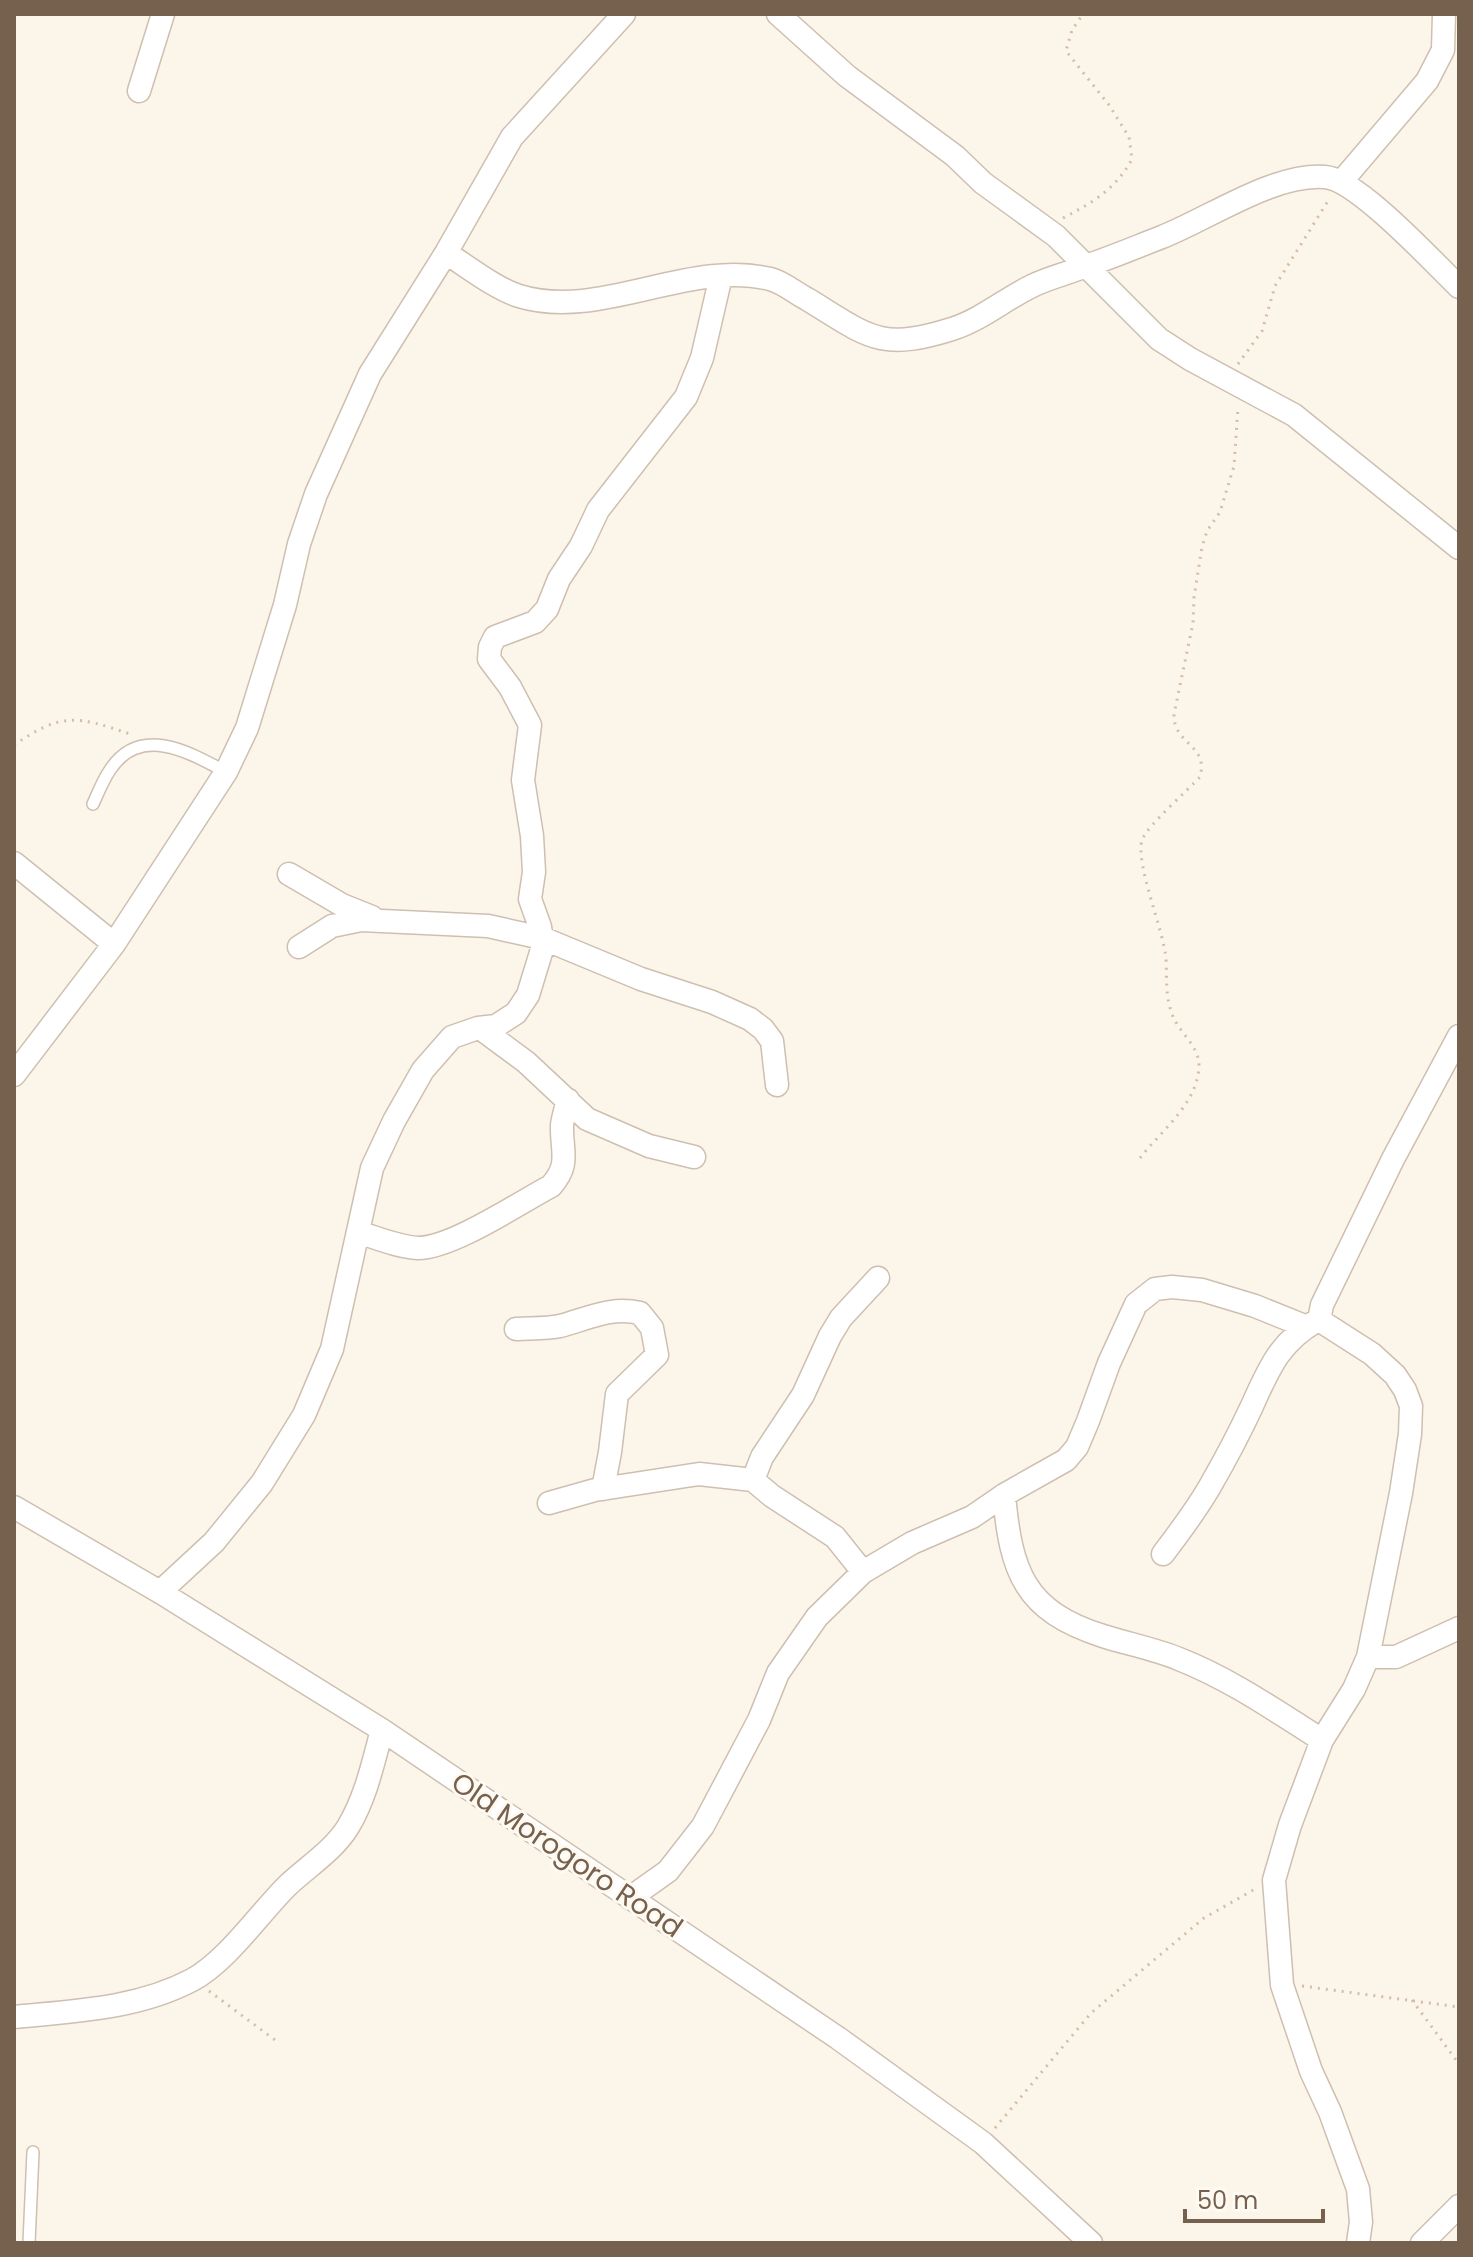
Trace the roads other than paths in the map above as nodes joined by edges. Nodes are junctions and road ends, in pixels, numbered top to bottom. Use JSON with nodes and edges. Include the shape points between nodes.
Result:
{"nodes":[{"id":1,"x":163,"y":14,"type":"edge"},
{"id":2,"x":624,"y":14,"type":"edge"},
{"id":3,"x":778,"y":14,"type":"edge"},
{"id":4,"x":1444,"y":14,"type":"edge"},
{"id":5,"x":139,"y":91,"type":"dead end"},
{"id":6,"x":1342,"y":181,"type":"junction"},
{"id":7,"x":446,"y":253,"type":"junction"},
{"id":8,"x":1085,"y":267,"type":"junction"},
{"id":9,"x":721,"y":276,"type":"junction"},
{"id":10,"x":1459,"y":287,"type":"edge"},
{"id":11,"x":1459,"y":548,"type":"edge"},
{"id":12,"x":226,"y":772,"type":"junction"},
{"id":13,"x":93,"y":804,"type":"dead end"},
{"id":14,"x":14,"y":863,"type":"edge"},
{"id":15,"x":289,"y":874,"type":"dead end"},
{"id":16,"x":380,"y":920,"type":"junction"},
{"id":17,"x":542,"y":938,"type":"junction"},
{"id":18,"x":114,"y":944,"type":"junction"},
{"id":19,"x":299,"y":947,"type":"dead end"},
{"id":20,"x":480,"y":1028,"type":"junction"},
{"id":21,"x":1459,"y":1036,"type":"edge"},
{"id":22,"x":14,"y":1075,"type":"edge"},
{"id":23,"x":777,"y":1085,"type":"dead end"},
{"id":24,"x":568,"y":1100,"type":"junction"},
{"id":25,"x":694,"y":1157,"type":"dead end"},
{"id":26,"x":358,"y":1232,"type":"junction"},
{"id":27,"x":878,"y":1278,"type":"dead end"},
{"id":28,"x":1313,"y":1323,"type":"junction"},
{"id":29,"x":516,"y":1329,"type":"dead end"},
{"id":30,"x":753,"y":1480,"type":"junction"},
{"id":31,"x":603,"y":1489,"type":"junction"},
{"id":32,"x":1004,"y":1495,"type":"junction"},
{"id":33,"x":549,"y":1503,"type":"dead end"},
{"id":34,"x":14,"y":1507,"type":"edge"},
{"id":35,"x":1163,"y":1554,"type":"dead end"},
{"id":36,"x":863,"y":1572,"type":"junction"},
{"id":37,"x":160,"y":1592,"type":"junction"},
{"id":38,"x":1459,"y":1628,"type":"edge"},
{"id":39,"x":1368,"y":1657,"type":"junction"},
{"id":40,"x":382,"y":1730,"type":"junction"},
{"id":41,"x":1322,"y":1740,"type":"junction"},
{"id":42,"x":630,"y":1898,"type":"junction"},
{"id":43,"x":14,"y":2017,"type":"edge"},
{"id":44,"x":33,"y":2152,"type":"dead end"},
{"id":45,"x":1459,"y":2206,"type":"edge"},
{"id":46,"x":29,"y":2243,"type":"edge"},
{"id":47,"x":1091,"y":2243,"type":"edge"},
{"id":48,"x":1358,"y":2243,"type":"edge"},
{"id":49,"x":1422,"y":2243,"type":"edge"}],
"edges":[{"from":1,"to":5,"type":"street"},
{"from":2,"to":7,"type":"street","via":[[512,137]]},
{"from":3,"to":8,"type":"street","via":[[847,76],[1056,236]]},
{"from":4,"to":6,"type":"street","via":[[1443,50],[1427,81]]},
{"from":6,"to":8,"type":"street","via":[[1303,177]]},
{"from":6,"to":10,"type":"street"},
{"from":7,"to":9,"type":"street","via":[[515,295],[554,302]]},
{"from":7,"to":12,"type":"street","via":[[370,374],[322,480],[247,728]]},
{"from":8,"to":9,"type":"street","via":[[1034,284],[957,327],[916,340],[888,341],[867,335],[775,280]]},
{"from":8,"to":11,"type":"street","via":[[1159,339],[1294,415]]},
{"from":9,"to":17,"type":"street","via":[[702,358],[686,397],[598,510],[547,609],[535,622],[495,637],[490,647],[489,659],[530,725],[523,780],[534,872],[530,899]]},
{"from":12,"to":13,"type":"lane","via":[[169,747],[133,747],[109,771]]},
{"from":12,"to":18,"type":"street"},
{"from":14,"to":18,"type":"street"},
{"from":15,"to":16,"type":"street"},
{"from":16,"to":17,"type":"street","via":[[488,926]]},
{"from":16,"to":19,"type":"street","via":[[344,922]]},
{"from":17,"to":20,"type":"street","via":[[528,995],[516,1013],[496,1026]]},
{"from":17,"to":23,"type":"street","via":[[750,1019],[772,1041]]},
{"from":18,"to":22,"type":"street"},
{"from":20,"to":24,"type":"street"},
{"from":20,"to":26,"type":"street","via":[[452,1037],[423,1070],[372,1168]]},
{"from":21,"to":28,"type":"street"},
{"from":24,"to":25,"type":"street","via":[[587,1119],[616,1133]]},
{"from":24,"to":26,"type":"street","via":[[562,1125],[564,1163],[551,1186],[436,1246],[417,1248]]},
{"from":26,"to":37,"type":"street","via":[[332,1349],[304,1415],[262,1483],[214,1542]]},
{"from":27,"to":30,"type":"street","via":[[841,1318]]},
{"from":28,"to":32,"type":"street","via":[[1202,1290],[1155,1289],[1136,1304],[1123,1329],[1077,1447],[1053,1470]]},
{"from":28,"to":35,"type":"street","via":[[1282,1348],[1265,1373],[1209,1487]]},
{"from":28,"to":39,"type":"street","via":[[1372,1354],[1395,1375],[1411,1406],[1401,1493]]},
{"from":29,"to":31,"type":"street","via":[[555,1327],[616,1311],[640,1313],[652,1328],[657,1355],[617,1394]]},
{"from":30,"to":31,"type":"street","via":[[699,1474]]},
{"from":30,"to":36,"type":"street","via":[[835,1537]]},
{"from":31,"to":33,"type":"street"},
{"from":32,"to":36,"type":"street"},
{"from":32,"to":41,"type":"street","via":[[1017,1570],[1048,1611],[1099,1635],[1178,1658]]},
{"from":34,"to":37,"type":"street","name":"Old Morogoro Road"},
{"from":36,"to":42,"type":"street","via":[[817,1617],[778,1673],[703,1826],[668,1871]]},
{"from":37,"to":40,"type":"street","name":"Old Morogoro Road"},
{"from":38,"to":39,"type":"street","via":[[1396,1657]]},
{"from":39,"to":41,"type":"street"},
{"from":40,"to":42,"type":"street","name":"Old Morogoro Road"},
{"from":40,"to":43,"type":"street","via":[[364,1796],[347,1829],[193,1979],[84,2012]]},
{"from":41,"to":48,"type":"street","via":[[1274,1880],[1282,1985],[1358,2189]]},
{"from":42,"to":47,"type":"street","name":"Old Morogoro Road","via":[[983,2143]]},
{"from":44,"to":46,"type":"lane"},
{"from":45,"to":49,"type":"street"}]}
